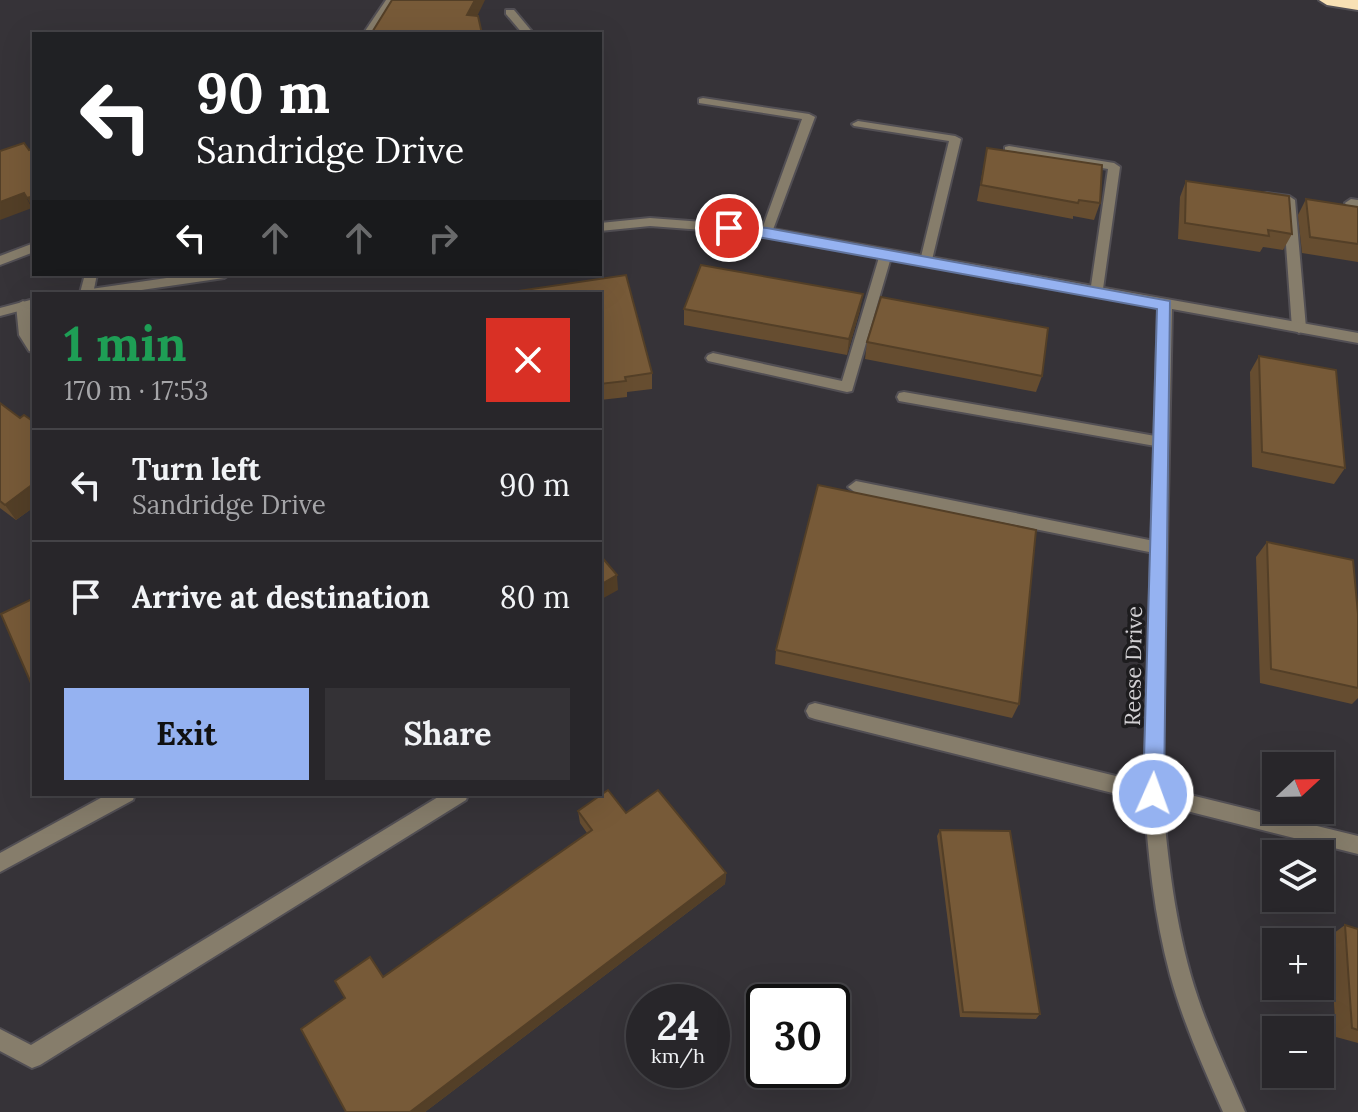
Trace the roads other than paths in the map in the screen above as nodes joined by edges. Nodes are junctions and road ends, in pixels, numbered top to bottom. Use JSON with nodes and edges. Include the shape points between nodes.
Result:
{"nodes":[{"id":1,"x":391,"y":0,"type":"edge"},
{"id":2,"x":1327,"y":0,"type":"edge"},
{"id":3,"x":1358,"y":5,"type":"edge"},
{"id":4,"x":510,"y":12,"type":"dead end"},
{"id":5,"x":369,"y":32,"type":"edge"},
{"id":6,"x":527,"y":32,"type":"edge"},
{"id":7,"x":703,"y":101,"type":"dead end"},
{"id":8,"x":858,"y":124,"type":"dead end"},
{"id":9,"x":1009,"y":149,"type":"edge"},
{"id":10,"x":1259,"y":195,"type":"edge"},
{"id":11,"x":602,"y":227,"type":"edge"},
{"id":12,"x":767,"y":232,"type":"junction"},
{"id":13,"x":32,"y":248,"type":"edge"},
{"id":14,"x":886,"y":254,"type":"junction"},
{"id":15,"x":0,"y":261,"type":"edge"},
{"id":16,"x":926,"y":261,"type":"junction"},
{"id":17,"x":210,"y":276,"type":"edge"},
{"id":18,"x":100,"y":292,"type":"edge"},
{"id":19,"x":1097,"y":293,"type":"junction"},
{"id":20,"x":29,"y":304,"type":"edge"},
{"id":21,"x":1165,"y":305,"type":"junction"},
{"id":22,"x":0,"y":312,"type":"edge"},
{"id":23,"x":1299,"y":328,"type":"junction"},
{"id":24,"x":1358,"y":338,"type":"edge"},
{"id":25,"x":32,"y":345,"type":"edge"},
{"id":26,"x":713,"y":358,"type":"dead end"},
{"id":27,"x":904,"y":397,"type":"dead end"},
{"id":28,"x":1161,"y":442,"type":"junction"},
{"id":29,"x":856,"y":487,"type":"dead end"},
{"id":30,"x":1159,"y":548,"type":"junction"},
{"id":31,"x":815,"y":711,"type":"dead end"},
{"id":32,"x":1153,"y":794,"type":"junction"},
{"id":33,"x":122,"y":796,"type":"edge"},
{"id":34,"x":456,"y":796,"type":"edge"},
{"id":35,"x":1358,"y":845,"type":"edge"},
{"id":36,"x":0,"y":863,"type":"edge"},
{"id":37,"x":0,"y":1040,"type":"edge"},
{"id":38,"x":1234,"y":1112,"type":"edge"}],
"edges":[{"from":1,"to":5,"type":"street"},
{"from":2,"to":3,"type":"highway"},
{"from":4,"to":6,"type":"street"},
{"from":7,"to":12,"type":"street","via":[[809,117]]},
{"from":8,"to":16,"type":"street","via":[[955,139]]},
{"from":9,"to":19,"type":"street","via":[[1114,167]]},
{"from":10,"to":23,"type":"street","via":[[1289,200]]},
{"from":11,"to":12,"type":"street","via":[[650,222]]},
{"from":12,"to":14,"type":"street"},
{"from":13,"to":15,"type":"street"},
{"from":14,"to":16,"type":"street"},
{"from":14,"to":26,"type":"street","via":[[847,387]]},
{"from":16,"to":19,"type":"street"},
{"from":17,"to":18,"type":"street"},
{"from":19,"to":21,"type":"street"},
{"from":20,"to":22,"type":"street"},
{"from":20,"to":25,"type":"street","via":[[26,335]]},
{"from":21,"to":23,"type":"street"},
{"from":21,"to":28,"type":"street","name":"Reese Drive"},
{"from":23,"to":24,"type":"street"},
{"from":27,"to":28,"type":"street"},
{"from":28,"to":30,"type":"street","name":"Reese Drive"},
{"from":29,"to":30,"type":"street"},
{"from":30,"to":32,"type":"street","name":"Reese Drive"},
{"from":31,"to":32,"type":"street"},
{"from":32,"to":35,"type":"street"},
{"from":32,"to":38,"type":"street","name":"Reese Drive","via":[[1160,873],[1177,960]]},
{"from":33,"to":36,"type":"street"},
{"from":34,"to":37,"type":"street","via":[[32,1057]]}]}
